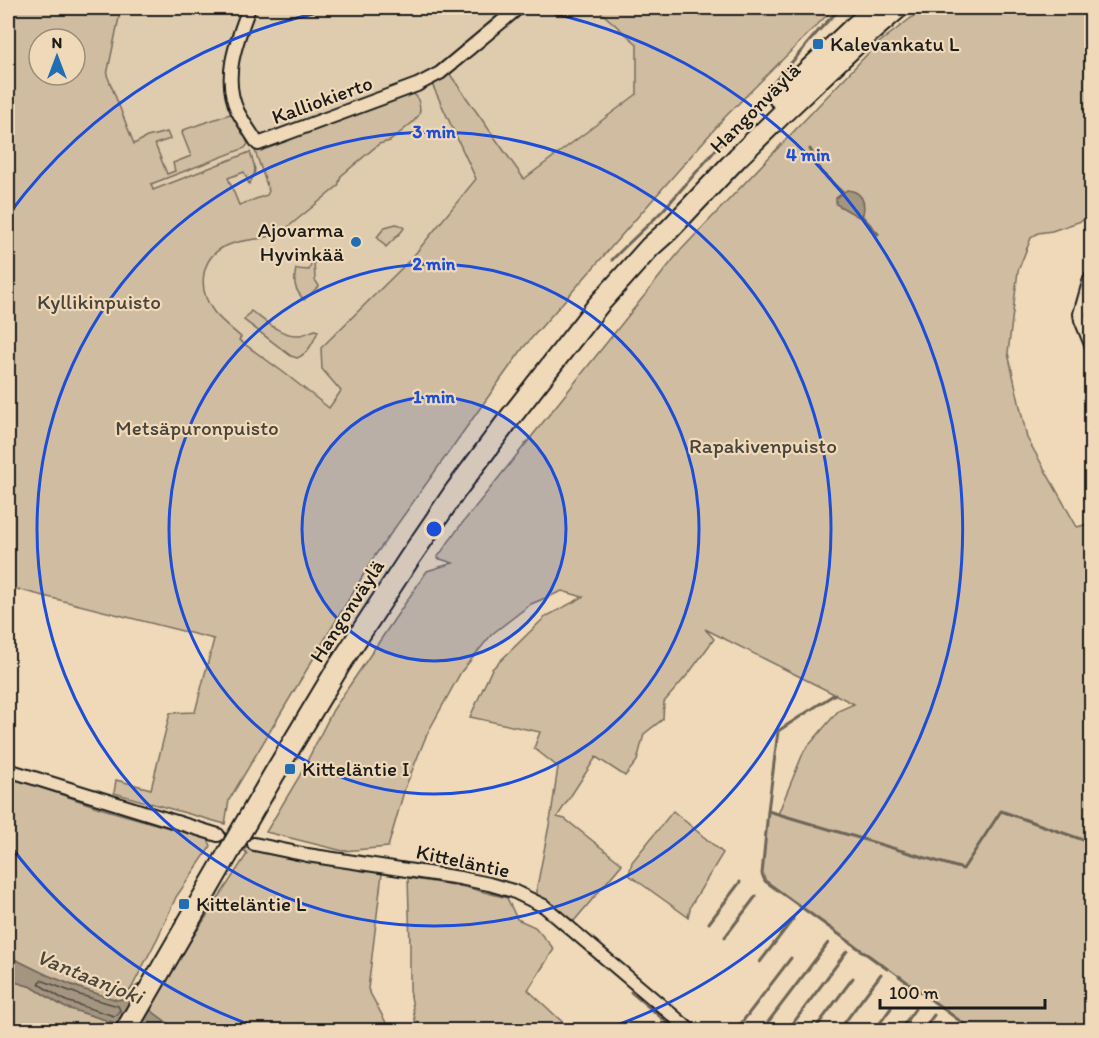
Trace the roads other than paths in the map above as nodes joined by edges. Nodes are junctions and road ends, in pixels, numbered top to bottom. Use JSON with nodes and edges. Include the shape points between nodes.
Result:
{"nodes":[{"id":1,"x":249,"y":8,"type":"edge"},
{"id":2,"x":518,"y":8,"type":"edge"},
{"id":3,"x":877,"y":8,"type":"edge"},
{"id":4,"x":898,"y":8,"type":"edge"},
{"id":5,"x":650,"y":247,"type":"junction"},
{"id":6,"x":1092,"y":280,"type":"edge"},
{"id":7,"x":1092,"y":347,"type":"edge"},
{"id":8,"x":8,"y":770,"type":"edge"},
{"id":9,"x":218,"y":835,"type":"dead end"},
{"id":10,"x":254,"y":844,"type":"dead end"},
{"id":11,"x":126,"y":1030,"type":"edge"},
{"id":12,"x":690,"y":1030,"type":"edge"}],
"edges":[{"from":1,"to":2,"type":"street","name":"Kalliokierto","via":[[232,59],[232,93],[237,110],[258,144],[421,83],[440,73]]},
{"from":3,"to":5,"type":"highway","name":"Hangonväylä","via":[[752,125],[663,226]]},
{"from":4,"to":5,"type":"highway","name":"Hangonväylä","via":[[783,113]]},
{"from":5,"to":11,"type":"highway","name":"Hangonväylä","via":[[599,304],[506,423],[423,539],[327,686]]},
{"from":6,"to":7,"type":"street","via":[[1089,279],[1080,314]]},
{"from":8,"to":9,"type":"street"},
{"from":10,"to":12,"type":"street","name":"Kitteläntie","via":[[460,878],[513,891],[544,906]]}]}
